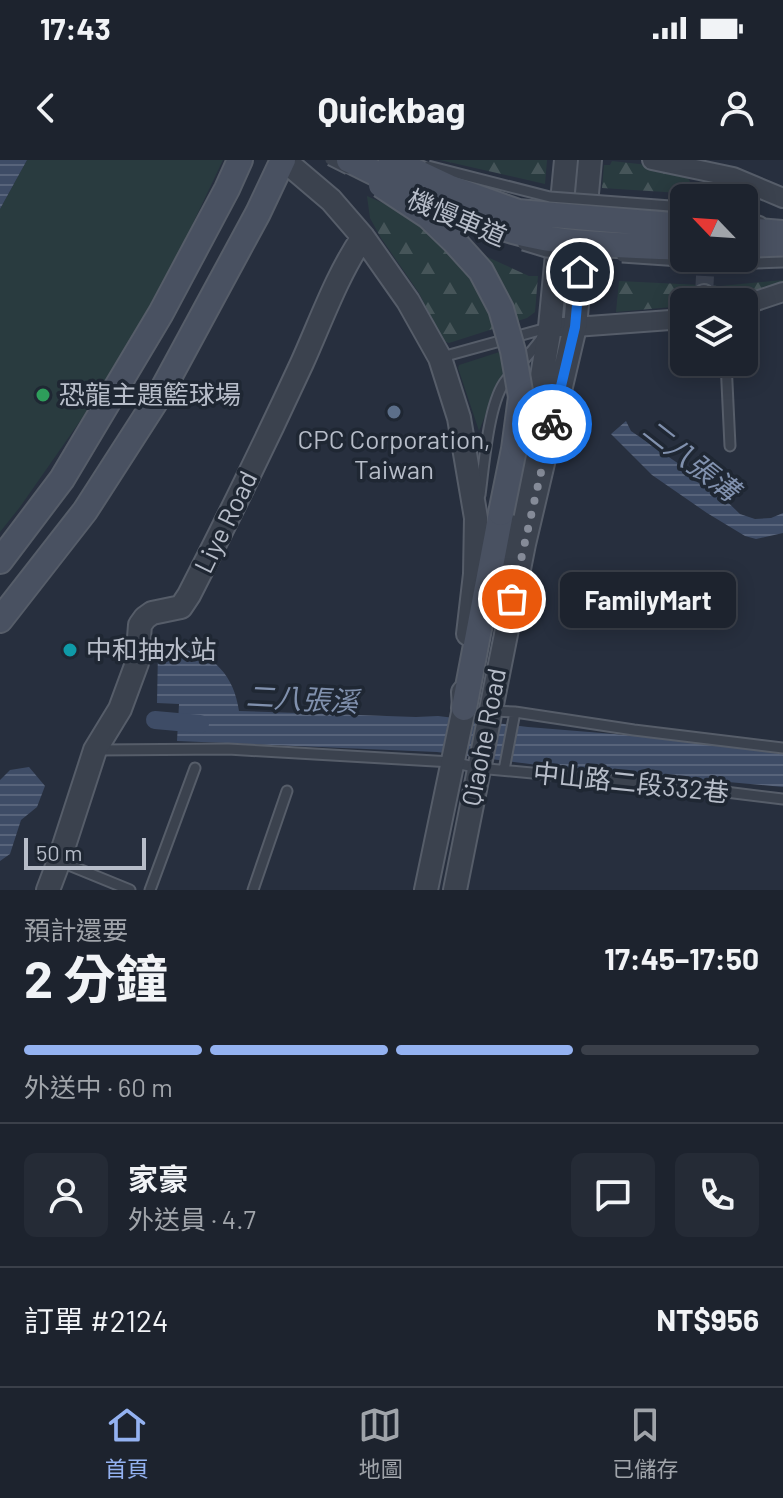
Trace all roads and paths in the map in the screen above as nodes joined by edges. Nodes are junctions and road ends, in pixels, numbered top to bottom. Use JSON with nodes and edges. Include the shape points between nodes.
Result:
{"nodes":[{"id":1,"x":240,"y":160,"type":"edge"},
{"id":2,"x":283,"y":160,"type":"edge"},
{"id":3,"x":330,"y":160,"type":"edge"},
{"id":4,"x":346,"y":160,"type":"edge"},
{"id":5,"x":391,"y":160,"type":"edge"},
{"id":6,"x":410,"y":160,"type":"edge"},
{"id":7,"x":566,"y":160,"type":"edge"},
{"id":8,"x":590,"y":160,"type":"edge"},
{"id":9,"x":652,"y":160,"type":"edge"},
{"id":10,"x":381,"y":185,"type":"junction"},
{"id":11,"x":783,"y":198,"type":"edge"},
{"id":12,"x":670,"y":206,"type":"edge"},
{"id":13,"x":758,"y":221,"type":"edge"},
{"id":14,"x":670,"y":225,"type":"edge"},
{"id":15,"x":758,"y":230,"type":"edge"},
{"id":16,"x":783,"y":231,"type":"edge"},
{"id":17,"x":363,"y":237,"type":"junction"},
{"id":18,"x":670,"y":247,"type":"edge"},
{"id":19,"x":758,"y":252,"type":"edge"},
{"id":20,"x":783,"y":254,"type":"edge"},
{"id":21,"x":590,"y":255,"type":"dead end"},
{"id":22,"x":605,"y":256,"type":"dead end"},
{"id":23,"x":783,"y":262,"type":"edge"},
{"id":24,"x":783,"y":292,"type":"edge"},
{"id":25,"x":758,"y":300,"type":"edge"},
{"id":26,"x":670,"y":320,"type":"edge"},
{"id":27,"x":550,"y":327,"type":"junction"},
{"id":28,"x":575,"y":327,"type":"junction"},
{"id":29,"x":440,"y":358,"type":"junction"},
{"id":30,"x":727,"y":376,"type":"edge"},
{"id":31,"x":730,"y":446,"type":"dead end"},
{"id":32,"x":476,"y":518,"type":"junction"},
{"id":33,"x":0,"y":561,"type":"edge"},
{"id":34,"x":0,"y":620,"type":"edge"},
{"id":35,"x":464,"y":708,"type":"junction"},
{"id":36,"x":489,"y":710,"type":"junction"},
{"id":37,"x":515,"y":712,"type":"junction"},
{"id":38,"x":783,"y":748,"type":"edge"},
{"id":39,"x":95,"y":750,"type":"junction"},
{"id":40,"x":452,"y":762,"type":"junction"},
{"id":41,"x":195,"y":768,"type":"dead end"},
{"id":42,"x":478,"y":768,"type":"junction"},
{"id":43,"x":504,"y":770,"type":"junction"},
{"id":44,"x":287,"y":791,"type":"dead end"},
{"id":45,"x":783,"y":799,"type":"edge"},
{"id":46,"x":59,"y":861,"type":"junction"},
{"id":47,"x":48,"y":890,"type":"edge"},
{"id":48,"x":130,"y":890,"type":"edge"},
{"id":49,"x":150,"y":890,"type":"edge"},
{"id":50,"x":253,"y":890,"type":"edge"},
{"id":51,"x":426,"y":890,"type":"edge"},
{"id":52,"x":455,"y":890,"type":"edge"}],
"edges":[{"from":1,"to":33,"type":"main road","via":[[161,313],[62,479]]},
{"from":2,"to":17,"type":"street","via":[[331,200]]},
{"from":2,"to":34,"type":"main road","via":[[159,396],[85,511]]},
{"from":3,"to":10,"type":"lane","name":"機慢車道","bridge":true},
{"from":4,"to":10,"type":"main road","bridge":true},
{"from":4,"to":18,"type":"main road","bridge":true,"via":[[514,232],[569,242]]},
{"from":5,"to":14,"type":"main road","bridge":true,"via":[[518,212]]},
{"from":6,"to":12,"type":"lane","name":"機慢車道","bridge":true,"via":[[550,197]]},
{"from":7,"to":27,"type":"street","name":"Qiaohe Road"},
{"from":8,"to":28,"type":"street","name":"Qiaohe Road"},
{"from":9,"to":11,"type":"street","via":[[713,182],[733,177]]},
{"from":10,"to":21,"type":"lane","name":"機慢車道","bridge":true,"via":[[515,243]]},
{"from":10,"to":35,"type":"main road","bridge":true,"via":[[428,216],[481,271],[501,309],[521,397]]},
{"from":13,"to":16,"type":"lane"},
{"from":15,"to":16,"type":"main road"},
{"from":17,"to":29,"type":"street","name":"Qiaohe Road"},
{"from":17,"to":39,"type":"street","name":"Liye Road","via":[[348,258],[189,595],[181,607],[152,613],[140,625],[137,663],[120,709]]},
{"from":19,"to":20,"type":"main road"},
{"from":22,"to":23,"type":"lane","bridge":true},
{"from":24,"to":25,"type":"street"},
{"from":26,"to":28,"type":"street"},
{"from":27,"to":28,"type":"street"},
{"from":27,"to":29,"type":"lane"},
{"from":27,"to":32,"type":"lane","name":"Qiaohe Road","via":[[505,383],[493,407]]},
{"from":27,"to":35,"type":"street","name":"Qiaohe Road","via":[[480,676]]},
{"from":28,"to":36,"type":"street","name":"Qiaohe Road"},
{"from":29,"to":32,"type":"street","name":"Qiaohe Road","via":[[459,418]]},
{"from":30,"to":31,"type":"lane"},
{"from":32,"to":35,"type":"street","name":"Qiaohe Road"},
{"from":35,"to":40,"type":"street","name":"Qiaohe Road"},
{"from":36,"to":37,"type":"lane","name":"中山路二段332巷"},
{"from":36,"to":42,"type":"street","name":"Qiaohe Road"},
{"from":37,"to":38,"type":"lane","name":"中山路二段332巷"},
{"from":37,"to":43,"type":"lane"},
{"from":39,"to":40,"type":"lane","name":"中山路二段332巷","via":[[228,749]]},
{"from":39,"to":46,"type":"street","name":"Liye Road"},
{"from":40,"to":42,"type":"lane","name":"中山路二段332巷"},
{"from":40,"to":51,"type":"street","name":"Qiaohe Road"},
{"from":41,"to":49,"type":"lane"},
{"from":42,"to":43,"type":"lane","name":"中山路二段332巷"},
{"from":42,"to":52,"type":"street","name":"Qiaohe Road"},
{"from":43,"to":45,"type":"lane","name":"中山路二段332巷"},
{"from":44,"to":50,"type":"lane"},
{"from":46,"to":47,"type":"street","name":"Liye Road"},
{"from":46,"to":48,"type":"lane"}]}
